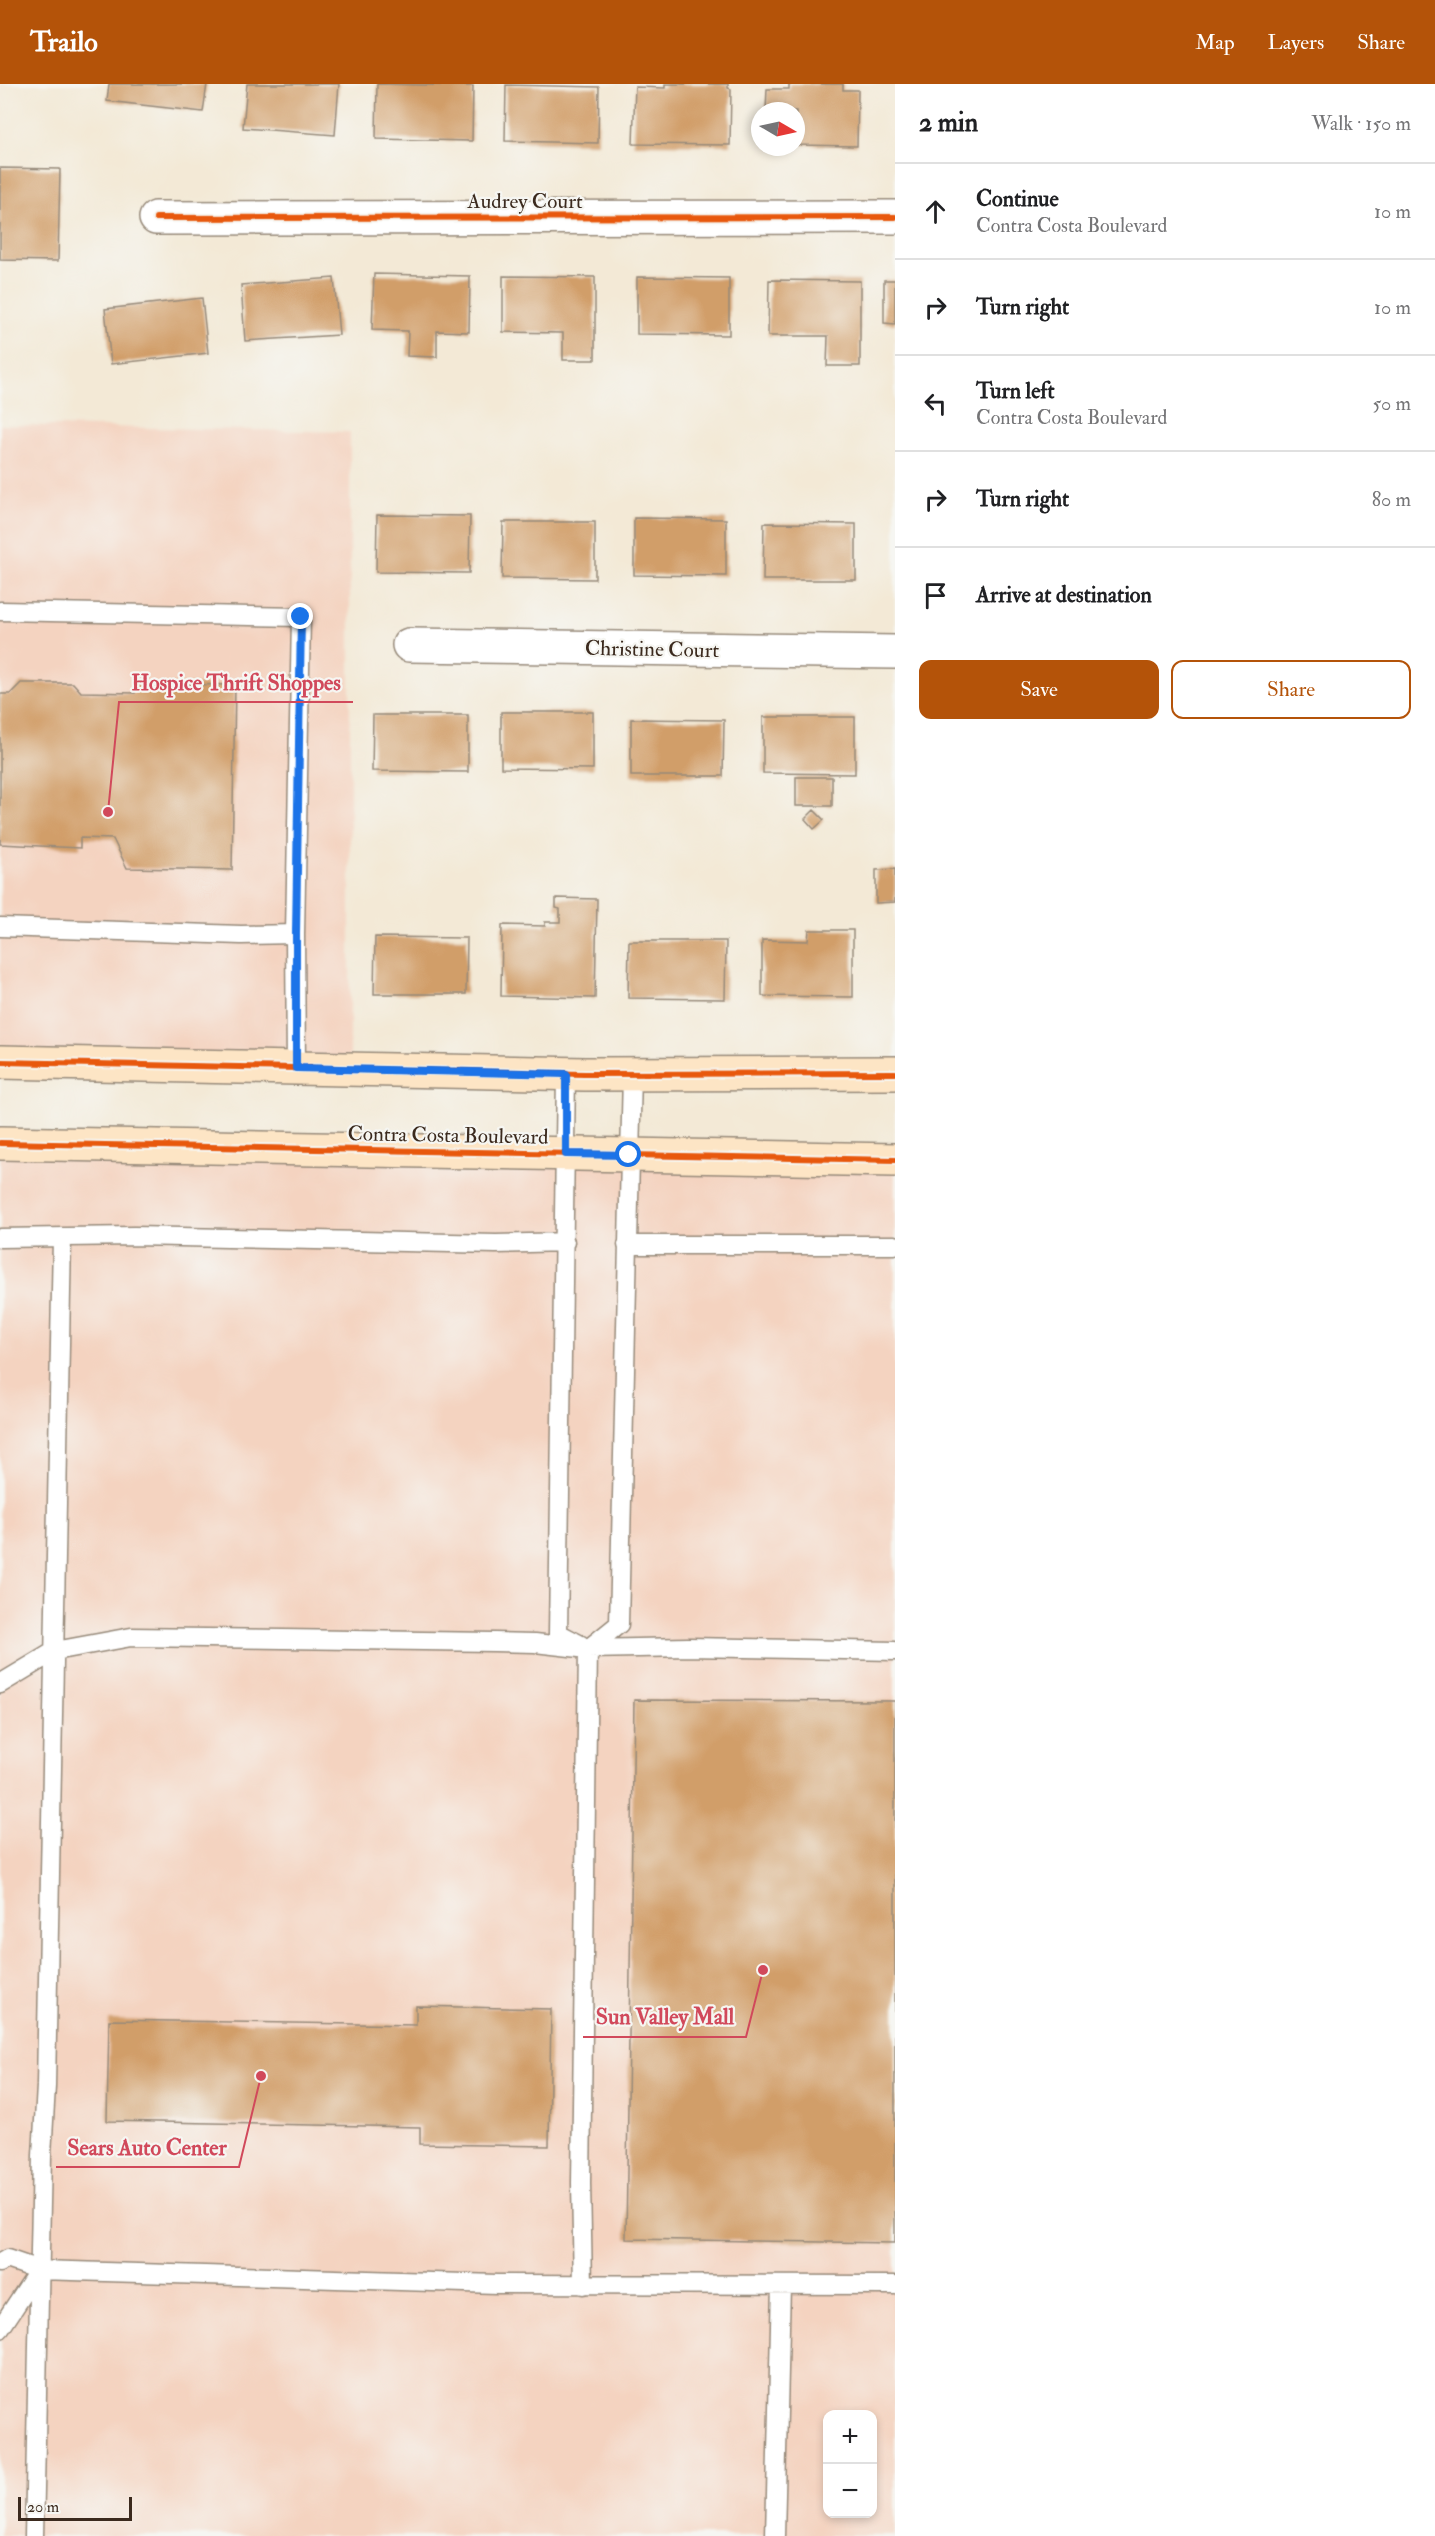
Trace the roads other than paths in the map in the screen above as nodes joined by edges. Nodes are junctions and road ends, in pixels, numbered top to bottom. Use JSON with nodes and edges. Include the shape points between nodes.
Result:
{"nodes":[{"id":1,"x":895,"y":217,"type":"edge"},
{"id":2,"x":156,"y":218,"type":"dead end"},
{"id":3,"x":0,"y":611,"type":"edge"},
{"id":4,"x":409,"y":645,"type":"dead end"},
{"id":5,"x":895,"y":652,"type":"edge"},
{"id":6,"x":0,"y":927,"type":"edge"},
{"id":7,"x":296,"y":934,"type":"junction"},
{"id":8,"x":0,"y":1062,"type":"edge"},
{"id":9,"x":296,"y":1068,"type":"junction"},
{"id":10,"x":895,"y":1073,"type":"edge"},
{"id":11,"x":566,"y":1074,"type":"junction"},
{"id":12,"x":632,"y":1074,"type":"junction"},
{"id":13,"x":0,"y":1143,"type":"edge"},
{"id":14,"x":566,"y":1154,"type":"junction"},
{"id":15,"x":629,"y":1155,"type":"junction"},
{"id":16,"x":895,"y":1160,"type":"edge"},
{"id":17,"x":0,"y":1238,"type":"edge"},
{"id":18,"x":62,"y":1238,"type":"junction"},
{"id":19,"x":565,"y":1242,"type":"junction"},
{"id":20,"x":627,"y":1245,"type":"junction"},
{"id":21,"x":895,"y":1245,"type":"edge"},
{"id":22,"x":588,"y":1649,"type":"junction"},
{"id":23,"x":55,"y":1651,"type":"junction"},
{"id":24,"x":895,"y":1651,"type":"edge"},
{"id":25,"x":0,"y":1684,"type":"edge"},
{"id":26,"x":0,"y":2263,"type":"edge"},
{"id":27,"x":39,"y":2270,"type":"junction"},
{"id":28,"x":583,"y":2285,"type":"junction"},
{"id":29,"x":781,"y":2285,"type":"junction"},
{"id":30,"x":895,"y":2285,"type":"edge"},
{"id":31,"x":0,"y":2329,"type":"edge"},
{"id":32,"x":34,"y":2536,"type":"edge"},
{"id":33,"x":775,"y":2536,"type":"edge"}],
"edges":[{"from":1,"to":2,"type":"street","name":"Audrey Court"},
{"from":3,"to":7,"type":"lane","via":[[301,617]]},
{"from":4,"to":5,"type":"street","name":"Christine Court"},
{"from":6,"to":7,"type":"lane"},
{"from":7,"to":9,"type":"lane"},
{"from":8,"to":9,"type":"main road"},
{"from":9,"to":11,"type":"main road"},
{"from":10,"to":12,"type":"main road"},
{"from":11,"to":12,"type":"main road"},
{"from":11,"to":14,"type":"lane"},
{"from":12,"to":15,"type":"lane"},
{"from":13,"to":14,"type":"main road","name":"Contra Costa Boulevard"},
{"from":14,"to":15,"type":"main road","name":"Contra Costa Boulevard"},
{"from":14,"to":19,"type":"lane"},
{"from":15,"to":16,"type":"main road","name":"Contra Costa Boulevard"},
{"from":15,"to":20,"type":"lane"},
{"from":17,"to":18,"type":"lane"},
{"from":18,"to":19,"type":"lane"},
{"from":18,"to":23,"type":"lane"},
{"from":19,"to":22,"type":"lane","via":[[558,1633]]},
{"from":20,"to":21,"type":"lane"},
{"from":20,"to":22,"type":"lane","via":[[618,1624]]},
{"from":22,"to":23,"type":"lane","via":[[494,1642],[131,1637]]},
{"from":22,"to":24,"type":"lane"},
{"from":22,"to":28,"type":"lane"},
{"from":23,"to":25,"type":"lane"},
{"from":23,"to":27,"type":"lane"},
{"from":26,"to":27,"type":"lane","via":[[7,2259]]},
{"from":27,"to":28,"type":"lane"},
{"from":27,"to":31,"type":"lane"},
{"from":27,"to":32,"type":"lane"},
{"from":28,"to":29,"type":"lane"},
{"from":29,"to":30,"type":"lane"},
{"from":29,"to":33,"type":"lane"}]}
